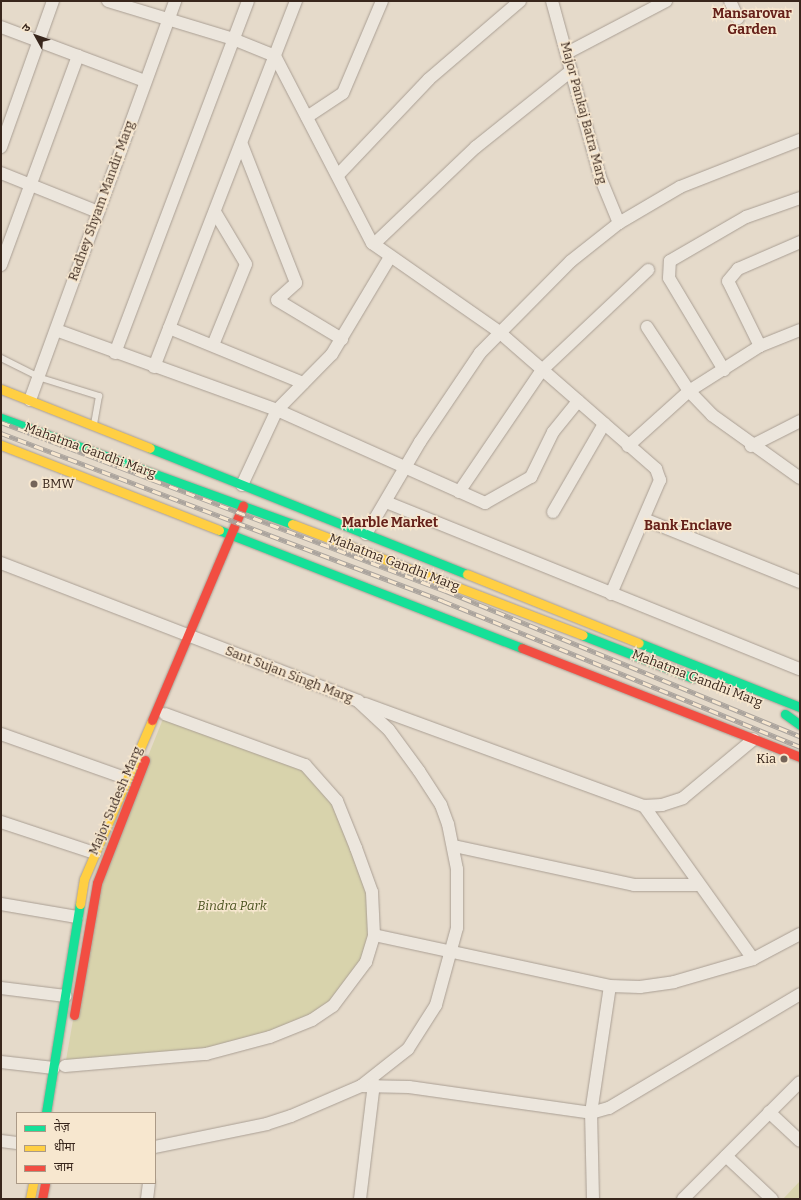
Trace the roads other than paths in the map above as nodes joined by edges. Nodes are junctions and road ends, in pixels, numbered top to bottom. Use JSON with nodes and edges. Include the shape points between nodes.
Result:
{"nodes":[{"id":1,"x":54,"y":1,"type":"edge"},
{"id":2,"x":108,"y":1,"type":"edge"},
{"id":3,"x":168,"y":1,"type":"edge"},
{"id":4,"x":175,"y":1,"type":"edge"},
{"id":5,"x":248,"y":1,"type":"edge"},
{"id":6,"x":296,"y":1,"type":"edge"},
{"id":7,"x":382,"y":1,"type":"edge"},
{"id":8,"x":520,"y":1,"type":"edge"},
{"id":9,"x":552,"y":1,"type":"edge"},
{"id":10,"x":666,"y":1,"type":"edge"},
{"id":11,"x":730,"y":1,"type":"edge"},
{"id":12,"x":165,"y":18,"type":"junction"},
{"id":13,"x":738,"y":18,"type":"dead end"},
{"id":14,"x":1,"y":27,"type":"edge"},
{"id":15,"x":233,"y":39,"type":"junction"},
{"id":16,"x":39,"y":42,"type":"junction"},
{"id":17,"x":567,"y":53,"type":"junction"},
{"id":18,"x":78,"y":56,"type":"junction"},
{"id":19,"x":275,"y":56,"type":"junction"},
{"id":20,"x":571,"y":71,"type":"junction"},
{"id":21,"x":143,"y":80,"type":"junction"},
{"id":22,"x":307,"y":117,"type":"junction"},
{"id":23,"x":800,"y":140,"type":"edge"},
{"id":24,"x":242,"y":145,"type":"junction"},
{"id":25,"x":1,"y":147,"type":"edge"},
{"id":26,"x":1,"y":172,"type":"edge"},
{"id":27,"x":338,"y":175,"type":"junction"},
{"id":28,"x":31,"y":184,"type":"junction"},
{"id":29,"x":800,"y":198,"type":"edge"},
{"id":30,"x":96,"y":211,"type":"junction"},
{"id":31,"x":215,"y":212,"type":"junction"},
{"id":32,"x":619,"y":223,"type":"junction"},
{"id":33,"x":800,"y":242,"type":"edge"},
{"id":34,"x":374,"y":244,"type":"junction"},
{"id":35,"x":390,"y":257,"type":"junction"},
{"id":36,"x":1,"y":265,"type":"edge"},
{"id":37,"x":648,"y":270,"type":"dead end"},
{"id":38,"x":647,"y":327,"type":"dead end"},
{"id":39,"x":169,"y":328,"type":"junction"},
{"id":40,"x":56,"y":330,"type":"junction"},
{"id":41,"x":800,"y":330,"type":"edge"},
{"id":42,"x":498,"y":331,"type":"junction"},
{"id":43,"x":342,"y":339,"type":"junction"},
{"id":44,"x":213,"y":345,"type":"junction"},
{"id":45,"x":760,"y":346,"type":"junction"},
{"id":46,"x":115,"y":353,"type":"junction"},
{"id":47,"x":1,"y":358,"type":"edge"},
{"id":48,"x":154,"y":367,"type":"junction"},
{"id":49,"x":542,"y":370,"type":"junction"},
{"id":50,"x":724,"y":370,"type":"junction"},
{"id":51,"x":37,"y":376,"type":"junction"},
{"id":52,"x":303,"y":384,"type":"junction"},
{"id":53,"x":1,"y":389,"type":"edge"},
{"id":54,"x":689,"y":391,"type":"junction"},
{"id":55,"x":27,"y":399,"type":"junction"},
{"id":56,"x":578,"y":401,"type":"junction"},
{"id":57,"x":277,"y":410,"type":"junction"},
{"id":58,"x":1,"y":418,"type":"edge"},
{"id":59,"x":800,"y":421,"type":"edge"},
{"id":60,"x":604,"y":424,"type":"junction"},
{"id":61,"x":93,"y":426,"type":"junction"},
{"id":62,"x":1,"y":445,"type":"edge"},
{"id":63,"x":628,"y":446,"type":"junction"},
{"id":64,"x":751,"y":446,"type":"junction"},
{"id":65,"x":405,"y":469,"type":"junction"},
{"id":66,"x":800,"y":478,"type":"edge"},
{"id":67,"x":242,"y":485,"type":"junction"},
{"id":68,"x":459,"y":492,"type":"junction"},
{"id":69,"x":386,"y":502,"type":"junction"},
{"id":70,"x":248,"y":508,"type":"junction"},
{"id":71,"x":554,"y":512,"type":"dead end"},
{"id":72,"x":644,"y":519,"type":"junction"},
{"id":73,"x":366,"y":534,"type":"junction"},
{"id":74,"x":236,"y":535,"type":"junction"},
{"id":75,"x":1,"y":563,"type":"edge"},
{"id":76,"x":800,"y":582,"type":"edge"},
{"id":77,"x":611,"y":594,"type":"junction"},
{"id":78,"x":191,"y":638,"type":"junction"},
{"id":79,"x":800,"y":669,"type":"edge"},
{"id":80,"x":704,"y":682,"type":"dead end"},
{"id":81,"x":778,"y":698,"type":"junction"},
{"id":82,"x":358,"y":701,"type":"junction"},
{"id":83,"x":800,"y":702,"type":"edge"},
{"id":84,"x":800,"y":707,"type":"edge"},
{"id":85,"x":165,"y":714,"type":"junction"},
{"id":86,"x":800,"y":720,"type":"edge"},
{"id":87,"x":800,"y":725,"type":"edge"},
{"id":88,"x":1,"y":734,"type":"edge"},
{"id":89,"x":754,"y":739,"type":"junction"},
{"id":90,"x":800,"y":757,"type":"edge"},
{"id":91,"x":125,"y":778,"type":"junction"},
{"id":92,"x":644,"y":806,"type":"junction"},
{"id":93,"x":1,"y":822,"type":"edge"},
{"id":94,"x":454,"y":846,"type":"junction"},
{"id":95,"x":95,"y":853,"type":"junction"},
{"id":96,"x":84,"y":881,"type":"junction"},
{"id":97,"x":97,"y":883,"type":"junction"},
{"id":98,"x":699,"y":885,"type":"junction"},
{"id":99,"x":1,"y":904,"type":"edge"},
{"id":100,"x":77,"y":917,"type":"junction"},
{"id":101,"x":800,"y":934,"type":"edge"},
{"id":102,"x":374,"y":935,"type":"junction"},
{"id":103,"x":453,"y":952,"type":"junction"},
{"id":104,"x":753,"y":959,"type":"junction"},
{"id":105,"x":610,"y":986,"type":"junction"},
{"id":106,"x":1,"y":988,"type":"edge"},
{"id":107,"x":800,"y":994,"type":"edge"},
{"id":108,"x":66,"y":996,"type":"junction"},
{"id":109,"x":72,"y":1028,"type":"dead end"},
{"id":110,"x":68,"y":1051,"type":"dead end"},
{"id":111,"x":1,"y":1062,"type":"edge"},
{"id":112,"x":61,"y":1073,"type":"junction"},
{"id":113,"x":800,"y":1082,"type":"edge"},
{"id":114,"x":374,"y":1084,"type":"junction"},
{"id":115,"x":361,"y":1086,"type":"junction"},
{"id":116,"x":46,"y":1112,"type":"edge"},
{"id":117,"x":57,"y":1112,"type":"edge"},
{"id":118,"x":769,"y":1112,"type":"junction"},
{"id":119,"x":590,"y":1113,"type":"junction"},
{"id":120,"x":1,"y":1141,"type":"edge"},
{"id":121,"x":800,"y":1142,"type":"edge"},
{"id":122,"x":16,"y":1143,"type":"edge"},
{"id":123,"x":156,"y":1148,"type":"edge"},
{"id":124,"x":726,"y":1156,"type":"junction"},
{"id":125,"x":33,"y":1184,"type":"edge"},
{"id":126,"x":45,"y":1184,"type":"edge"},
{"id":127,"x":149,"y":1184,"type":"edge"},
{"id":128,"x":30,"y":1199,"type":"edge"},
{"id":129,"x":42,"y":1199,"type":"edge"},
{"id":130,"x":147,"y":1199,"type":"edge"},
{"id":131,"x":360,"y":1199,"type":"edge"},
{"id":132,"x":593,"y":1199,"type":"edge"},
{"id":133,"x":684,"y":1199,"type":"edge"},
{"id":134,"x":772,"y":1199,"type":"edge"}],
"edges":[{"from":1,"to":16,"type":"street"},
{"from":2,"to":12,"type":"street"},
{"from":3,"to":12,"type":"street","name":"Radhey Shyam Mandir Marg"},
{"from":4,"to":12,"type":"street","name":"Radhey Shyam Mandir Marg"},
{"from":5,"to":15,"type":"street"},
{"from":6,"to":19,"type":"street"},
{"from":7,"to":22,"type":"street","via":[[343,93]]},
{"from":8,"to":27,"type":"street","via":[[429,79]]},
{"from":9,"to":17,"type":"street","name":"Major Pankaj Batra Marg"},
{"from":10,"to":17,"type":"street"},
{"from":11,"to":13,"type":"street"},
{"from":12,"to":15,"type":"street"},
{"from":12,"to":21,"type":"street","name":"Radhey Shyam Mandir Marg"},
{"from":14,"to":16,"type":"street"},
{"from":15,"to":19,"type":"street"},
{"from":15,"to":46,"type":"street"},
{"from":16,"to":18,"type":"street"},
{"from":16,"to":25,"type":"street"},
{"from":17,"to":20,"type":"street","name":"Major Pankaj Batra Marg"},
{"from":18,"to":21,"type":"street"},
{"from":18,"to":28,"type":"street"},
{"from":19,"to":22,"type":"street"},
{"from":19,"to":24,"type":"street"},
{"from":20,"to":32,"type":"street","name":"Major Pankaj Batra Marg","via":[[600,177]]},
{"from":20,"to":34,"type":"street","via":[[476,147]]},
{"from":21,"to":30,"type":"street","name":"Radhey Shyam Mandir Marg"},
{"from":22,"to":27,"type":"street"},
{"from":23,"to":32,"type":"street","via":[[744,159],[680,187]]},
{"from":24,"to":31,"type":"street"},
{"from":24,"to":43,"type":"street","via":[[296,282],[277,300]]},
{"from":26,"to":28,"type":"street"},
{"from":27,"to":34,"type":"street"},
{"from":28,"to":30,"type":"street"},
{"from":28,"to":36,"type":"street"},
{"from":29,"to":50,"type":"street","via":[[746,217],[670,261],[669,278]]},
{"from":30,"to":40,"type":"street","name":"Radhey Shyam Mandir Marg"},
{"from":30,"to":51,"type":"street","name":"Radhey Shyam Mandir Marg"},
{"from":31,"to":39,"type":"street"},
{"from":31,"to":44,"type":"street","via":[[246,264]]},
{"from":32,"to":42,"type":"street","via":[[571,261]]},
{"from":33,"to":45,"type":"street","via":[[738,269],[728,281]]},
{"from":34,"to":35,"type":"street"},
{"from":35,"to":42,"type":"street"},
{"from":35,"to":43,"type":"street"},
{"from":37,"to":49,"type":"street"},
{"from":38,"to":54,"type":"street"},
{"from":39,"to":44,"type":"street"},
{"from":39,"to":48,"type":"street"},
{"from":40,"to":46,"type":"street"},
{"from":40,"to":51,"type":"street","name":"Radhey Shyam Mandir Marg"},
{"from":41,"to":45,"type":"street"},
{"from":42,"to":49,"type":"street"},
{"from":42,"to":65,"type":"street","via":[[462,379]]},
{"from":43,"to":52,"type":"street"},
{"from":44,"to":52,"type":"street"},
{"from":45,"to":50,"type":"street"},
{"from":46,"to":48,"type":"street"},
{"from":47,"to":51,"type":"lane"},
{"from":48,"to":57,"type":"street"},
{"from":49,"to":56,"type":"street"},
{"from":49,"to":68,"type":"street"},
{"from":50,"to":54,"type":"street"},
{"from":51,"to":55,"type":"street","name":"Radhey Shyam Mandir Marg"},
{"from":51,"to":61,"type":"lane","via":[[99,396]]},
{"from":52,"to":57,"type":"street"},
{"from":53,"to":55,"type":"street","name":"Mahatma Gandhi Marg"},
{"from":54,"to":63,"type":"street"},
{"from":54,"to":64,"type":"street","via":[[726,428]]},
{"from":55,"to":61,"type":"street","name":"Mahatma Gandhi Marg"},
{"from":56,"to":60,"type":"street"},
{"from":56,"to":68,"type":"street","via":[[553,432],[531,477],[485,503]]},
{"from":57,"to":65,"type":"street"},
{"from":57,"to":67,"type":"street"},
{"from":58,"to":70,"type":"street","name":"Mahatma Gandhi Marg"},
{"from":59,"to":64,"type":"street"},
{"from":60,"to":63,"type":"street"},
{"from":60,"to":71,"type":"street"},
{"from":61,"to":67,"type":"street","name":"Mahatma Gandhi Marg"},
{"from":62,"to":74,"type":"street"},
{"from":63,"to":72,"type":"street","via":[[660,474]]},
{"from":64,"to":66,"type":"street"},
{"from":65,"to":68,"type":"street"},
{"from":65,"to":69,"type":"street"},
{"from":67,"to":73,"type":"street","name":"Mahatma Gandhi Marg"},
{"from":69,"to":73,"type":"street"},
{"from":69,"to":77,"type":"street"},
{"from":70,"to":74,"type":"street","name":"Major Sudesh Marg"},
{"from":70,"to":80,"type":"street","name":"Mahatma Gandhi Marg"},
{"from":72,"to":76,"type":"street"},
{"from":72,"to":77,"type":"street"},
{"from":73,"to":81,"type":"street","name":"Mahatma Gandhi Marg"},
{"from":74,"to":78,"type":"street","name":"Major Sudesh Marg"},
{"from":74,"to":89,"type":"street"},
{"from":75,"to":78,"type":"street","name":"Sant Sujan Singh Marg"},
{"from":77,"to":79,"type":"street"},
{"from":78,"to":82,"type":"street","name":"Sant Sujan Singh Marg"},
{"from":78,"to":85,"type":"street","name":"Major Sudesh Marg"},
{"from":78,"to":91,"type":"street","name":"Major Sudesh Marg"},
{"from":81,"to":83,"type":"street","name":"Mahatma Gandhi Marg"},
{"from":81,"to":84,"type":"street","name":"Mahatma Gandhi Marg"},
{"from":82,"to":92,"type":"street"},
{"from":82,"to":94,"type":"street","name":"Sant Sujan Singh Marg","via":[[389,730],[419,771],[441,805]]},
{"from":85,"to":97,"type":"street","name":"Major Sudesh Marg"},
{"from":85,"to":102,"type":"street","via":[[305,765],[337,801],[354,841],[372,892]]},
{"from":86,"to":87,"type":"street","via":[[782,712]]},
{"from":88,"to":91,"type":"street"},
{"from":89,"to":90,"type":"street"},
{"from":89,"to":92,"type":"street","via":[[683,798],[662,805]]},
{"from":91,"to":95,"type":"street","name":"Major Sudesh Marg"},
{"from":92,"to":98,"type":"street"},
{"from":93,"to":95,"type":"street"},
{"from":94,"to":98,"type":"street","via":[[634,885]]},
{"from":94,"to":103,"type":"street","name":"Sant Sujan Singh Marg","via":[[458,922]]},
{"from":95,"to":96,"type":"street","name":"Major Sudesh Marg"},
{"from":96,"to":97,"type":"street"},
{"from":96,"to":100,"type":"street","name":"Major Sudesh Marg"},
{"from":97,"to":109,"type":"street","name":"Major Sudesh Marg"},
{"from":98,"to":104,"type":"street"},
{"from":99,"to":100,"type":"street"},
{"from":100,"to":108,"type":"street","name":"Major Sudesh Marg"},
{"from":101,"to":104,"type":"street"},
{"from":102,"to":103,"type":"street"},
{"from":102,"to":112,"type":"street","via":[[366,962],[333,1006],[312,1020],[270,1036],[206,1054]]},
{"from":103,"to":105,"type":"street"},
{"from":103,"to":115,"type":"street","name":"Sant Sujan Singh Marg","via":[[436,1005],[420,1033],[394,1062]]},
{"from":104,"to":105,"type":"street","via":[[668,984]]},
{"from":105,"to":119,"type":"street"},
{"from":106,"to":108,"type":"street"},
{"from":107,"to":119,"type":"street","via":[[609,1108]]},
{"from":108,"to":112,"type":"street","name":"Major Sudesh Marg"},
{"from":110,"to":112,"type":"street","name":"Major Sudesh Marg"},
{"from":111,"to":112,"type":"street"},
{"from":112,"to":116,"type":"street","name":"Major Sudesh Marg"},
{"from":112,"to":117,"type":"street","name":"Major Sudesh Marg"},
{"from":113,"to":118,"type":"street"},
{"from":114,"to":115,"type":"street"},
{"from":114,"to":119,"type":"street"},
{"from":114,"to":131,"type":"street"},
{"from":115,"to":123,"type":"street","name":"Sant Sujan Singh Marg","via":[[267,1124]]},
{"from":118,"to":121,"type":"street"},
{"from":118,"to":124,"type":"street"},
{"from":119,"to":132,"type":"street"},
{"from":120,"to":122,"type":"street"},
{"from":124,"to":133,"type":"street"},
{"from":124,"to":134,"type":"street"},
{"from":125,"to":128,"type":"street"},
{"from":126,"to":129,"type":"street"},
{"from":127,"to":130,"type":"street"}]}
